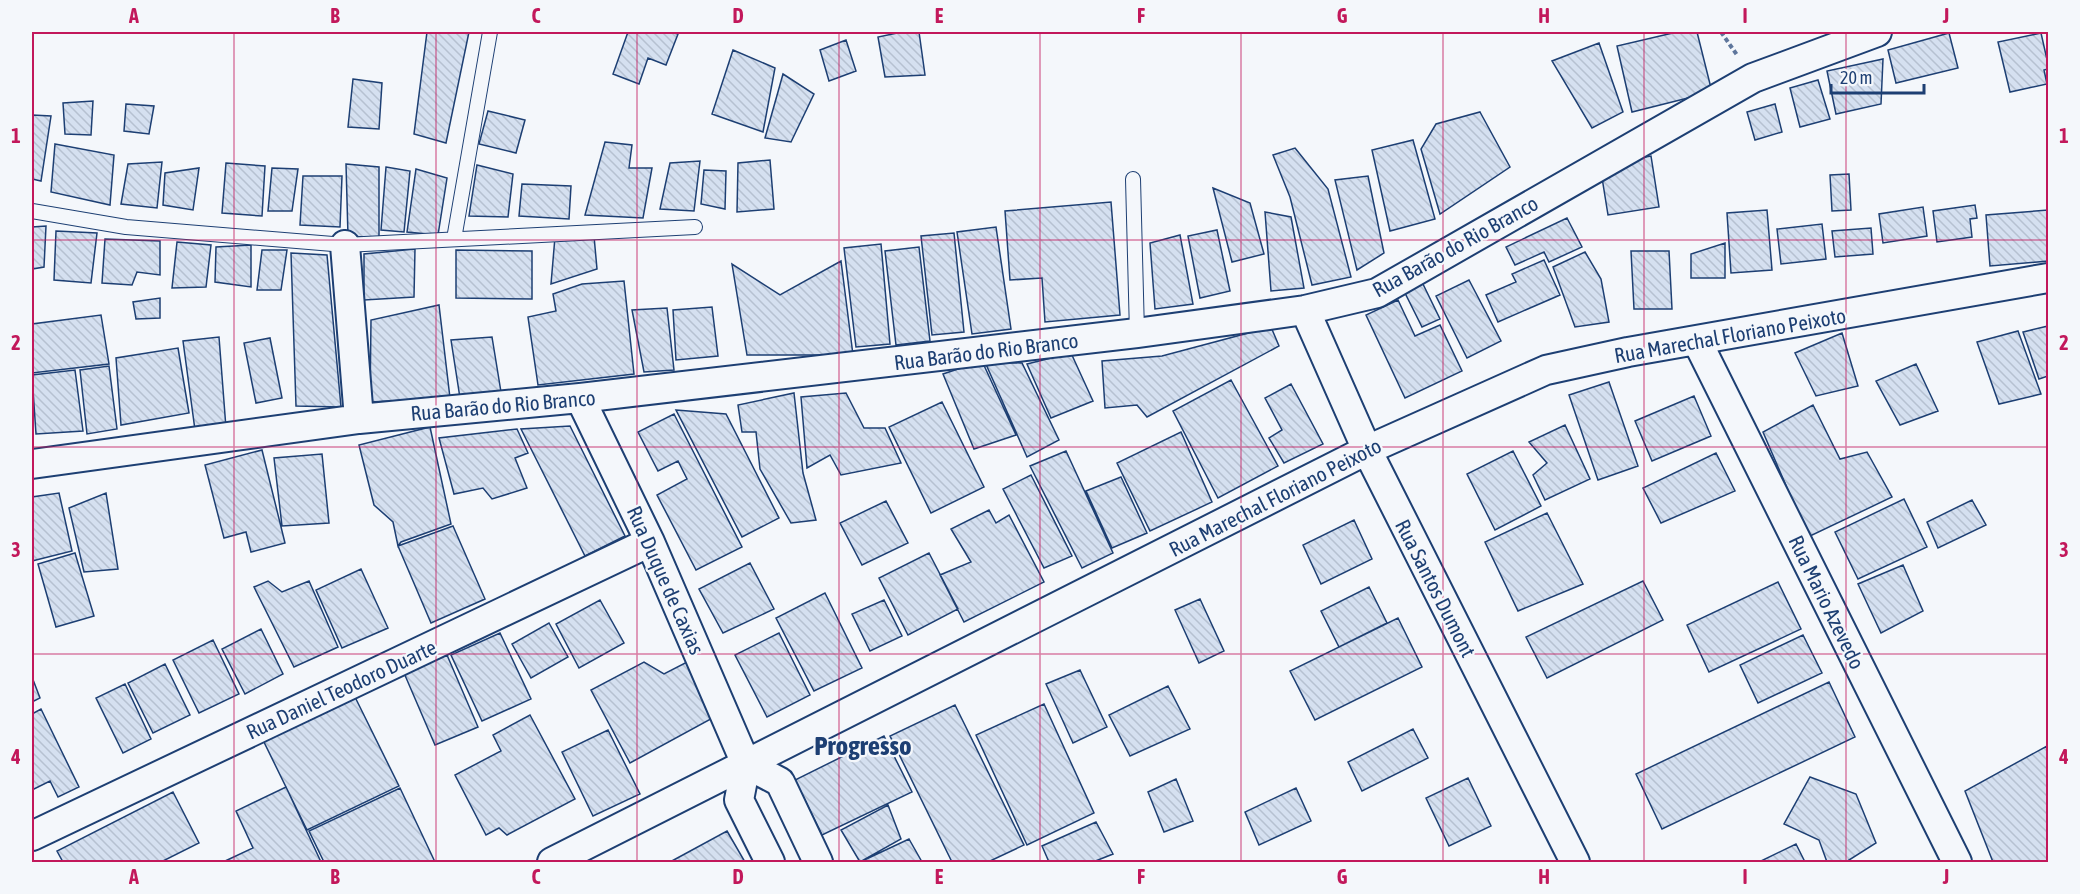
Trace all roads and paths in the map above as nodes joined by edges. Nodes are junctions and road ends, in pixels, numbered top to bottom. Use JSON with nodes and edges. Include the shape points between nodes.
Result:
{"nodes":[{"id":1,"x":490,"y":32,"type":"edge"},
{"id":2,"x":1877,"y":32,"type":"edge"},
{"id":3,"x":1133,"y":179,"type":"dead end"},
{"id":4,"x":32,"y":211,"type":"edge"},
{"id":5,"x":695,"y":227,"type":"dead end"},
{"id":6,"x":454,"y":239,"type":"junction"},
{"id":7,"x":345,"y":245,"type":"junction"},
{"id":8,"x":2049,"y":278,"type":"edge"},
{"id":9,"x":1305,"y":310,"type":"junction"},
{"id":10,"x":1137,"y":333,"type":"junction"},
{"id":11,"x":1697,"y":341,"type":"junction"},
{"id":12,"x":580,"y":398,"type":"junction"},
{"id":13,"x":359,"y":419,"type":"junction"},
{"id":14,"x":1367,"y":450,"type":"junction"},
{"id":15,"x":32,"y":464,"type":"edge"},
{"id":16,"x":650,"y":542,"type":"junction"},
{"id":17,"x":746,"y":764,"type":"junction"},
{"id":18,"x":32,"y":836,"type":"edge"},
{"id":19,"x":552,"y":862,"type":"edge"},
{"id":20,"x":770,"y":862,"type":"edge"},
{"id":21,"x":818,"y":862,"type":"edge"},
{"id":22,"x":1575,"y":862,"type":"edge"},
{"id":23,"x":1957,"y":862,"type":"edge"}],
"edges":[{"from":1,"to":6,"type":"lane"},
{"from":2,"to":9,"type":"street","name":"Rua Barão do Rio Branco","via":[[1753,78],[1377,293]]},
{"from":3,"to":10,"type":"lane"},
{"from":4,"to":7,"type":"lane","via":[[126,226]]},
{"from":5,"to":6,"type":"lane"},
{"from":6,"to":7,"type":"lane"},
{"from":7,"to":13,"type":"street"},
{"from":8,"to":11,"type":"street","name":"Rua Marechal Floriano Peixoto"},
{"from":9,"to":10,"type":"street","name":"Rua Barão do Rio Branco"},
{"from":9,"to":14,"type":"street","name":"Rua Santos Dumont"},
{"from":10,"to":12,"type":"street","name":"Rua Barão do Rio Branco"},
{"from":11,"to":14,"type":"street","name":"Rua Marechal Floriano Peixoto","via":[[1546,370]]},
{"from":11,"to":23,"type":"street","name":"Rua Mario Azevedo"},
{"from":12,"to":13,"type":"street","name":"Rua Barão do Rio Branco"},
{"from":12,"to":16,"type":"street","name":"Rua Duque de Caxias"},
{"from":13,"to":15,"type":"street","name":"Rua Barão do Rio Branco"},
{"from":14,"to":17,"type":"street","name":"Rua Marechal Floriano Peixoto"},
{"from":14,"to":22,"type":"street","name":"Rua Santos Dumont"},
{"from":16,"to":17,"type":"street","name":"Rua Duque de Caxias"},
{"from":16,"to":18,"type":"street","name":"Rua Daniel Teodoro Duarte"},
{"from":17,"to":19,"type":"street","name":"Rua Marechal Floriano Peixoto"},
{"from":17,"to":20,"type":"street","via":[[739,800]]},
{"from":17,"to":21,"type":"street","via":[[780,782]]}]}
